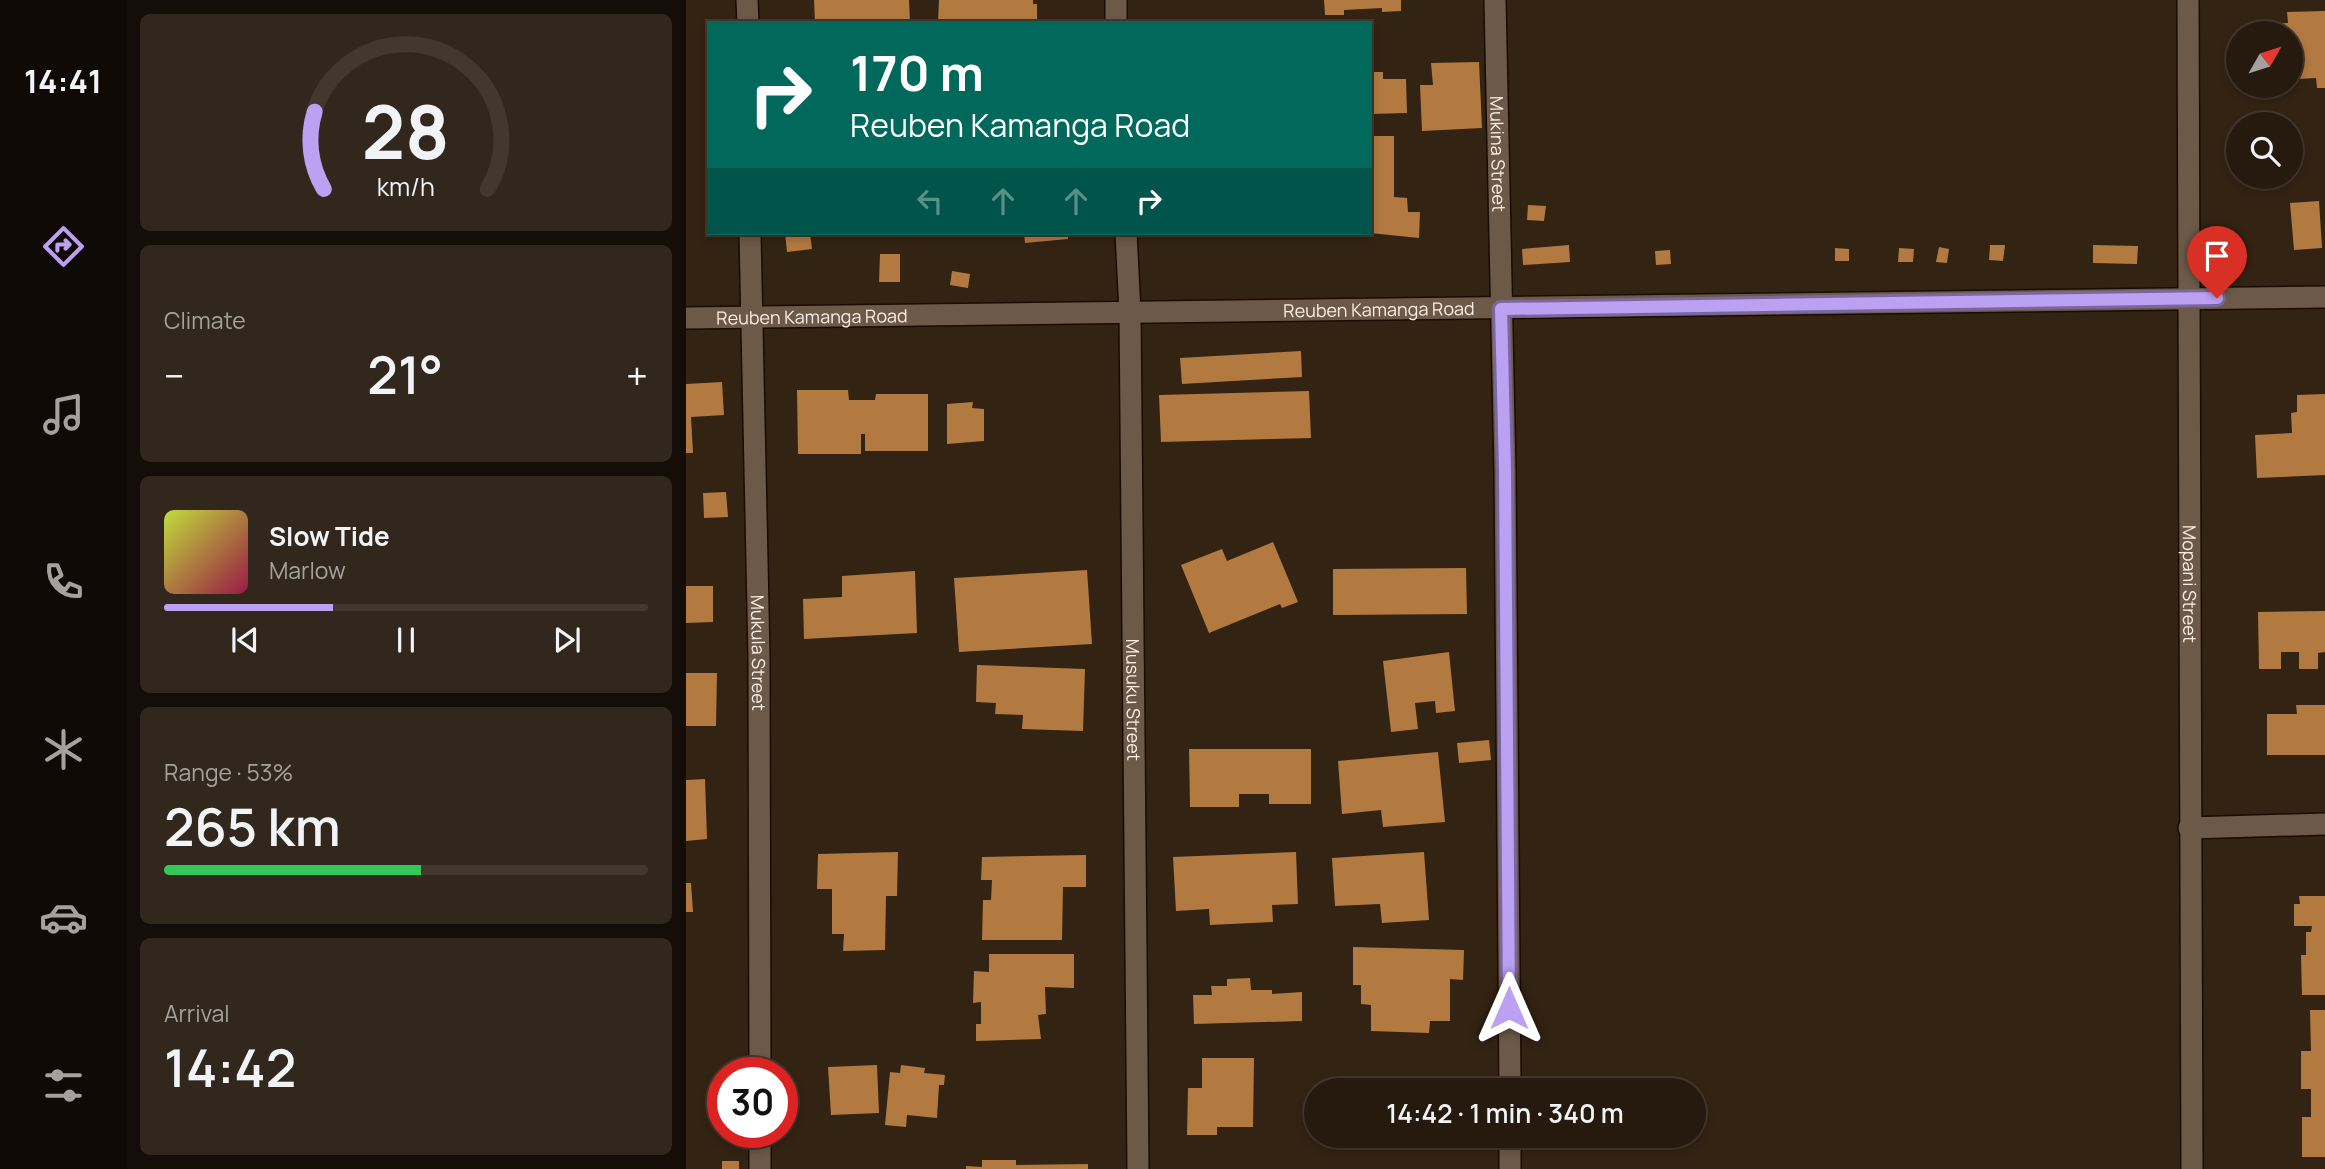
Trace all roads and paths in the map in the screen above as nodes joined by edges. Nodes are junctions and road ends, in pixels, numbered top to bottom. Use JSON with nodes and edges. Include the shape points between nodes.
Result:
{"nodes":[{"id":1,"x":747,"y":0,"type":"edge"},
{"id":2,"x":1116,"y":0,"type":"edge"},
{"id":3,"x":1494,"y":0,"type":"edge"},
{"id":4,"x":2188,"y":0,"type":"edge"},
{"id":5,"x":748,"y":21,"type":"edge"},
{"id":6,"x":1116,"y":21,"type":"edge"},
{"id":7,"x":750,"y":235,"type":"edge"},
{"id":8,"x":1126,"y":235,"type":"edge"},
{"id":9,"x":2325,"y":297,"type":"edge"},
{"id":10,"x":2190,"y":298,"type":"junction"},
{"id":11,"x":1501,"y":309,"type":"junction"},
{"id":12,"x":1130,"y":312,"type":"junction"},
{"id":13,"x":751,"y":317,"type":"junction"},
{"id":14,"x":686,"y":318,"type":"edge"},
{"id":15,"x":2325,"y":824,"type":"edge"},
{"id":16,"x":2189,"y":828,"type":"junction"},
{"id":17,"x":760,"y":1057,"type":"edge"},
{"id":18,"x":1510,"y":1078,"type":"edge"},
{"id":19,"x":760,"y":1148,"type":"edge"},
{"id":20,"x":1510,"y":1148,"type":"edge"},
{"id":21,"x":760,"y":1169,"type":"edge"},
{"id":22,"x":1138,"y":1169,"type":"edge"},
{"id":23,"x":1510,"y":1169,"type":"edge"},
{"id":24,"x":2192,"y":1169,"type":"edge"}],
"edges":[{"from":1,"to":5,"type":"street"},
{"from":2,"to":6,"type":"street"},
{"from":3,"to":11,"type":"street","name":"Mukina Street"},
{"from":4,"to":10,"type":"street","name":"Mopani Street"},
{"from":7,"to":13,"type":"street","name":"Mukula Street"},
{"from":8,"to":12,"type":"street","name":"Musuku Street"},
{"from":9,"to":10,"type":"street","name":"Reuben Kamanga Road"},
{"from":10,"to":11,"type":"street","name":"Reuben Kamanga Road"},
{"from":10,"to":16,"type":"street","name":"Mopani Street"},
{"from":11,"to":12,"type":"street","name":"Reuben Kamanga Road"},
{"from":11,"to":18,"type":"street","name":"Mukina Street"},
{"from":12,"to":13,"type":"street","name":"Reuben Kamanga Road"},
{"from":12,"to":22,"type":"street","name":"Musuku Street"},
{"from":13,"to":14,"type":"street","name":"Reuben Kamanga Road"},
{"from":13,"to":17,"type":"street","name":"Mukula Street","via":[[759,656]]},
{"from":15,"to":16,"type":"street"},
{"from":16,"to":24,"type":"street","name":"Mopani Street"},
{"from":19,"to":21,"type":"street"},
{"from":20,"to":23,"type":"street"}]}
